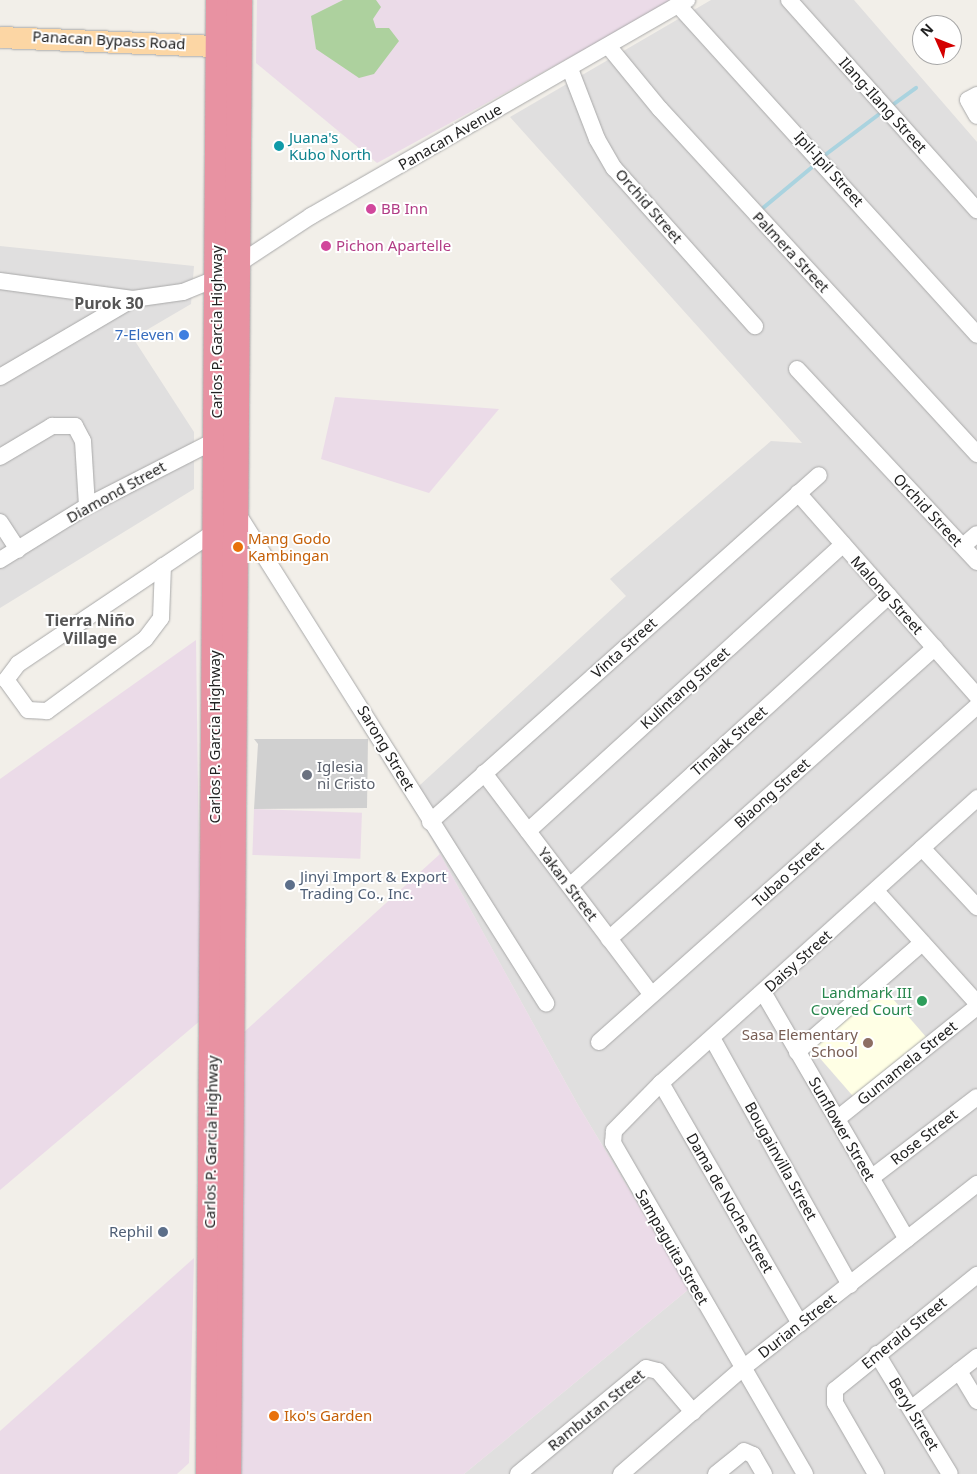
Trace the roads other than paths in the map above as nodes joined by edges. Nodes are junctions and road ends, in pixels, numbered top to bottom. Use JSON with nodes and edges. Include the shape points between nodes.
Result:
{"nodes":[{"id":1,"x":218,"y":0,"type":"edge"},
{"id":2,"x":239,"y":0,"type":"edge"},
{"id":3,"x":789,"y":0,"type":"edge"},
{"id":4,"x":683,"y":3,"type":"edge"},
{"id":5,"x":0,"y":36,"type":"edge"},
{"id":6,"x":218,"y":46,"type":"junction"},
{"id":7,"x":609,"y":47,"type":"junction"},
{"id":8,"x":570,"y":69,"type":"junction"},
{"id":9,"x":977,"y":95,"type":"edge"},
{"id":10,"x":977,"y":116,"type":"edge"},
{"id":11,"x":228,"y":156,"type":"junction"},
{"id":12,"x":977,"y":210,"type":"edge"},
{"id":13,"x":238,"y":262,"type":"junction"},
{"id":14,"x":217,"y":278,"type":"junction"},
{"id":15,"x":0,"y":281,"type":"edge"},
{"id":16,"x":133,"y":299,"type":"junction"},
{"id":17,"x":755,"y":326,"type":"dead end"},
{"id":18,"x":977,"y":335,"type":"edge"},
{"id":19,"x":797,"y":369,"type":"dead end"},
{"id":20,"x":0,"y":377,"type":"edge"},
{"id":21,"x":227,"y":437,"type":"junction"},
{"id":22,"x":977,"y":454,"type":"edge"},
{"id":23,"x":0,"y":458,"type":"edge"},
{"id":24,"x":819,"y":475,"type":"dead end"},
{"id":25,"x":798,"y":494,"type":"junction"},
{"id":26,"x":87,"y":506,"type":"junction"},
{"id":27,"x":223,"y":517,"type":"junction"},
{"id":28,"x":0,"y":522,"type":"edge"},
{"id":29,"x":977,"y":534,"type":"edge"},
{"id":30,"x":843,"y":544,"type":"junction"},
{"id":31,"x":963,"y":546,"type":"junction"},
{"id":32,"x":18,"y":550,"type":"junction"},
{"id":33,"x":0,"y":560,"type":"edge"},
{"id":34,"x":977,"y":562,"type":"edge"},
{"id":35,"x":163,"y":566,"type":"junction"},
{"id":36,"x":889,"y":596,"type":"junction"},
{"id":37,"x":935,"y":648,"type":"junction"},
{"id":38,"x":977,"y":696,"type":"edge"},
{"id":39,"x":977,"y":706,"type":"edge"},
{"id":40,"x":484,"y":773,"type":"junction"},
{"id":41,"x":976,"y":801,"type":"edge"},
{"id":42,"x":430,"y":822,"type":"junction"},
{"id":43,"x":528,"y":831,"type":"junction"},
{"id":44,"x":922,"y":848,"type":"junction"},
{"id":45,"x":570,"y":886,"type":"junction"},
{"id":46,"x":876,"y":891,"type":"junction"},
{"id":47,"x":977,"y":907,"type":"edge"},
{"id":48,"x":609,"y":938,"type":"junction"},
{"id":49,"x":922,"y":943,"type":"junction"},
{"id":50,"x":762,"y":992,"type":"junction"},
{"id":51,"x":652,"y":995,"type":"junction"},
{"id":52,"x":977,"y":1003,"type":"edge"},
{"id":53,"x":546,"y":1004,"type":"dead end"},
{"id":54,"x":977,"y":1008,"type":"edge"},
{"id":55,"x":712,"y":1038,"type":"junction"},
{"id":56,"x":599,"y":1042,"type":"dead end"},
{"id":57,"x":797,"y":1052,"type":"junction"},
{"id":58,"x":661,"y":1083,"type":"junction"},
{"id":59,"x":977,"y":1096,"type":"edge"},
{"id":60,"x":837,"y":1120,"type":"junction"},
{"id":61,"x":619,"y":1124,"type":"joint"},
{"id":62,"x":871,"y":1178,"type":"junction"},
{"id":63,"x":977,"y":1184,"type":"edge"},
{"id":64,"x":907,"y":1239,"type":"junction"},
{"id":65,"x":977,"y":1275,"type":"edge"},
{"id":66,"x":850,"y":1285,"type":"junction"},
{"id":67,"x":800,"y":1324,"type":"junction"},
{"id":68,"x":877,"y":1354,"type":"junction"},
{"id":69,"x":977,"y":1357,"type":"edge"},
{"id":70,"x":743,"y":1368,"type":"junction"},
{"id":71,"x":959,"y":1371,"type":"junction"},
{"id":72,"x":977,"y":1401,"type":"edge"},
{"id":73,"x":912,"y":1408,"type":"junction"},
{"id":74,"x":692,"y":1412,"type":"junction"},
{"id":75,"x":208,"y":1474,"type":"edge"},
{"id":76,"x":228,"y":1474,"type":"edge"},
{"id":77,"x":518,"y":1474,"type":"edge"},
{"id":78,"x":621,"y":1474,"type":"edge"},
{"id":79,"x":716,"y":1474,"type":"edge"},
{"id":80,"x":764,"y":1474,"type":"edge"},
{"id":81,"x":806,"y":1474,"type":"edge"},
{"id":82,"x":876,"y":1474,"type":"edge"},
{"id":83,"x":950,"y":1474,"type":"edge"}],
"edges":[{"from":1,"to":6,"type":"highway","name":"Carlos P. Garcia Highway"},
{"from":2,"to":11,"type":"highway","name":"Carlos P. Garcia Highway"},
{"from":3,"to":12,"type":"street","name":"Ilang-Ilang Street"},
{"from":4,"to":7,"type":"street","name":"Panacan Avenue"},
{"from":4,"to":18,"type":"street","name":"Ipil-Ipil Street"},
{"from":5,"to":6,"type":"main road","name":"Panacan Bypass Road"},
{"from":6,"to":11,"type":"highway","name":"Carlos P. Garcia Highway"},
{"from":7,"to":8,"type":"street","name":"Panacan Avenue"},
{"from":7,"to":22,"type":"street","name":"Palmera Street","via":[[660,109]]},
{"from":8,"to":13,"type":"street","name":"Panacan Avenue"},
{"from":8,"to":17,"type":"street","name":"Orchid Street","via":[[597,139],[614,168]]},
{"from":9,"to":10,"type":"street","via":[[968,100]]},
{"from":11,"to":13,"type":"highway","name":"Carlos P. Garcia Highway"},
{"from":11,"to":14,"type":"highway","name":"Carlos P. Garcia Highway"},
{"from":13,"to":14,"type":"street","name":"Panacan Avenue"},
{"from":13,"to":21,"type":"highway","name":"Carlos P. Garcia Highway"},
{"from":14,"to":16,"type":"street","name":"Panacan Avenue","via":[[183,292]]},
{"from":14,"to":21,"type":"highway","name":"Carlos P. Garcia Highway"},
{"from":15,"to":16,"type":"street"},
{"from":16,"to":20,"type":"street"},
{"from":19,"to":31,"type":"street","name":"Orchid Street"},
{"from":21,"to":26,"type":"street","name":"Diamond Street"},
{"from":21,"to":27,"type":"highway","name":"Carlos P. Garcia Highway"},
{"from":23,"to":26,"type":"street","via":[[52,426],[69,424],[83,441]]},
{"from":24,"to":25,"type":"street","name":"Vinta Street"},
{"from":25,"to":30,"type":"street","name":"Malong Street"},
{"from":25,"to":40,"type":"street","name":"Vinta Street"},
{"from":26,"to":32,"type":"street","name":"Diamond Street"},
{"from":27,"to":35,"type":"street"},
{"from":27,"to":42,"type":"street","name":"Sarong Street"},
{"from":27,"to":75,"type":"highway","name":"Carlos P. Garcia Highway"},
{"from":27,"to":76,"type":"highway","name":"Carlos P. Garcia Highway"},
{"from":28,"to":32,"type":"street"},
{"from":29,"to":31,"type":"street"},
{"from":30,"to":36,"type":"street","name":"Malong Street"},
{"from":30,"to":43,"type":"street","name":"Kulintang Street"},
{"from":31,"to":34,"type":"street","name":"Orchid Street"},
{"from":32,"to":33,"type":"street","name":"Diamond Street"},
{"from":35,"to":35,"type":"street","via":[[13,670],[6,680],[28,710],[46,711],[145,639],[161,618]]},
{"from":36,"to":37,"type":"street","name":"Malong Street"},
{"from":36,"to":45,"type":"street","name":"Tinalak Street"},
{"from":37,"to":38,"type":"street","name":"Malong Street"},
{"from":37,"to":48,"type":"street","name":"Biaong Street"},
{"from":39,"to":51,"type":"street","name":"Tubao Street"},
{"from":40,"to":42,"type":"street","name":"Vinta Street"},
{"from":40,"to":43,"type":"street","name":"Yakan Street"},
{"from":41,"to":44,"type":"street","name":"Daisy Street"},
{"from":42,"to":53,"type":"street","name":"Sarong Street"},
{"from":43,"to":45,"type":"street","name":"Yakan Street"},
{"from":44,"to":46,"type":"street","name":"Daisy Street"},
{"from":44,"to":47,"type":"street"},
{"from":45,"to":48,"type":"street","name":"Yakan Street"},
{"from":46,"to":49,"type":"street"},
{"from":46,"to":50,"type":"street","name":"Daisy Street"},
{"from":48,"to":51,"type":"street","name":"Yakan Street"},
{"from":49,"to":52,"type":"street"},
{"from":49,"to":57,"type":"street"},
{"from":50,"to":55,"type":"street","name":"Daisy Street"},
{"from":50,"to":57,"type":"street","name":"Sunflower Street"},
{"from":51,"to":56,"type":"street","name":"Tubao Street"},
{"from":54,"to":60,"type":"street","name":"Gumamela Street"},
{"from":55,"to":58,"type":"street","name":"Daisy Street"},
{"from":55,"to":66,"type":"street","name":"Bougainvilla Street"},
{"from":57,"to":60,"type":"street","name":"Sunflower Street"},
{"from":58,"to":61,"type":"street","name":"Daisy Street"},
{"from":58,"to":67,"type":"street","name":"Dama de Noche Street"},
{"from":59,"to":62,"type":"street","name":"Rose Street"},
{"from":60,"to":62,"type":"street","name":"Sunflower Street"},
{"from":61,"to":70,"type":"street","name":"Sampaguita Street","via":[[613,1143]]},
{"from":62,"to":64,"type":"street","name":"Sunflower Street"},
{"from":63,"to":64,"type":"street","name":"Durian Street"},
{"from":64,"to":66,"type":"street","name":"Durian Street"},
{"from":65,"to":68,"type":"street","name":"Emerald Street"},
{"from":66,"to":67,"type":"street","name":"Durian Street"},
{"from":67,"to":70,"type":"street","name":"Durian Street"},
{"from":68,"to":73,"type":"street","name":"Beryl Street"},
{"from":68,"to":82,"type":"street","name":"Emerald Street","via":[[833,1394]]},
{"from":69,"to":71,"type":"street"},
{"from":70,"to":74,"type":"street","name":"Durian Street"},
{"from":70,"to":81,"type":"street","name":"Sampaguita Street"},
{"from":71,"to":72,"type":"street"},
{"from":71,"to":73,"type":"street"},
{"from":73,"to":83,"type":"street","name":"Beryl Street"},
{"from":74,"to":77,"type":"street","name":"Rambutan Street","via":[[658,1371],[646,1368]]},
{"from":74,"to":78,"type":"street","name":"Durian Street"},
{"from":79,"to":80,"type":"street","via":[[747,1451]]}]}
